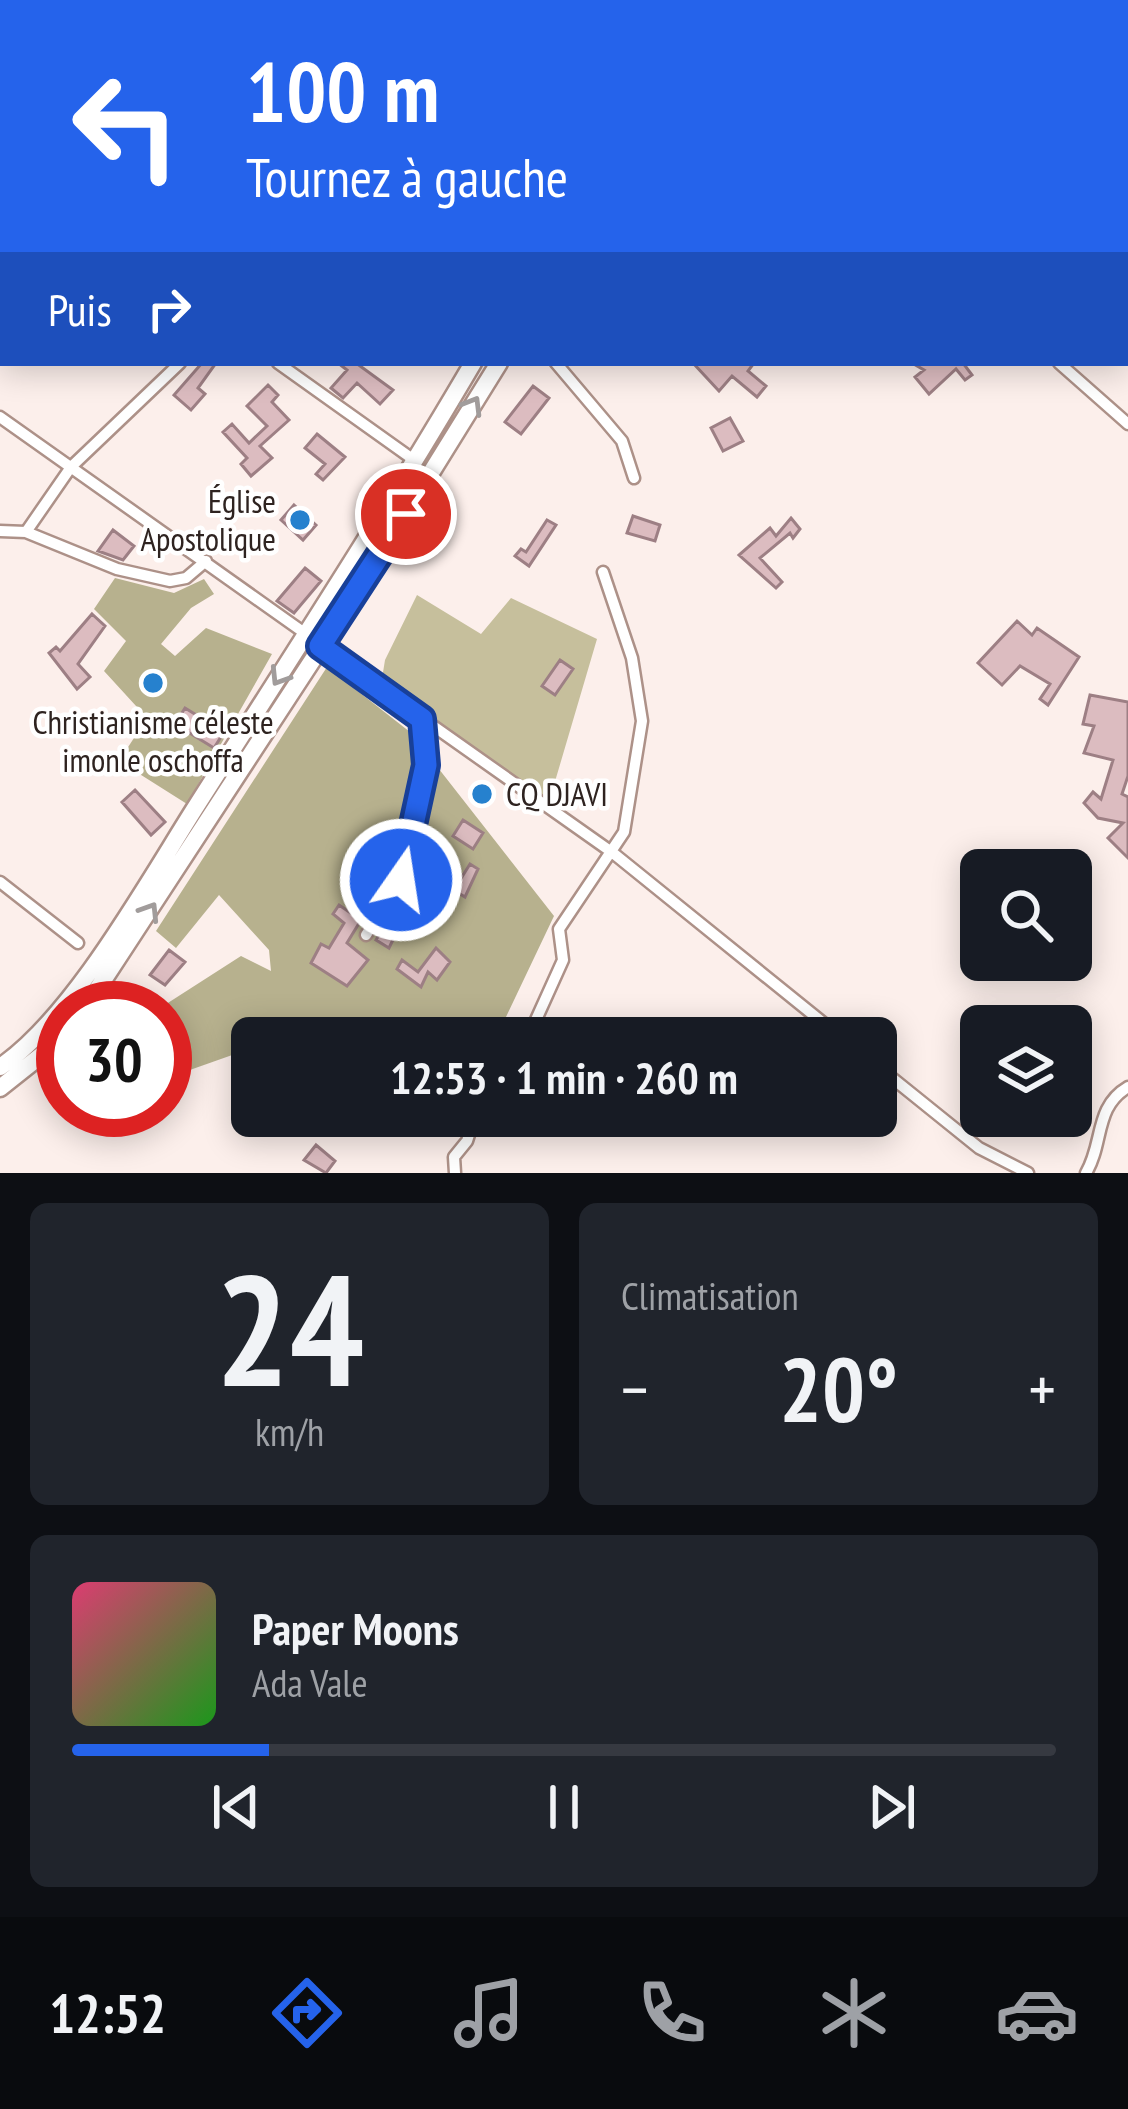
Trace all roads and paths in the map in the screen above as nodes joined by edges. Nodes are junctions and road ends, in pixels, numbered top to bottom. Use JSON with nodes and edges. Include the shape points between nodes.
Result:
{"nodes":[{"id":1,"x":177,"y":366,"type":"edge"},
{"id":2,"x":282,"y":366,"type":"edge"},
{"id":3,"x":471,"y":366,"type":"edge"},
{"id":4,"x":497,"y":366,"type":"edge"},
{"id":5,"x":559,"y":366,"type":"edge"},
{"id":6,"x":1062,"y":366,"type":"edge"},
{"id":7,"x":0,"y":417,"type":"edge"},
{"id":8,"x":1128,"y":424,"type":"edge"},
{"id":9,"x":414,"y":460,"type":"junction"},
{"id":10,"x":71,"y":467,"type":"junction"},
{"id":11,"x":634,"y":478,"type":"dead end"},
{"id":12,"x":0,"y":531,"type":"edge"},
{"id":13,"x":26,"y":532,"type":"junction"},
{"id":14,"x":206,"y":561,"type":"junction"},
{"id":15,"x":603,"y":572,"type":"dead end"},
{"id":16,"x":313,"y":640,"type":"junction"},
{"id":17,"x":422,"y":719,"type":"junction"},
{"id":18,"x":613,"y":853,"type":"junction"},
{"id":19,"x":0,"y":882,"type":"edge"},
{"id":20,"x":366,"y":934,"type":"dead end"},
{"id":21,"x":79,"y":943,"type":"dead end"},
{"id":22,"x":102,"y":981,"type":"edge"},
{"id":23,"x":537,"y":1017,"type":"edge"},
{"id":24,"x":816,"y":1017,"type":"edge"},
{"id":25,"x":36,"y":1059,"type":"edge"},
{"id":26,"x":0,"y":1067,"type":"edge"},
{"id":27,"x":897,"y":1082,"type":"edge"},
{"id":28,"x":1128,"y":1087,"type":"edge"},
{"id":29,"x":0,"y":1088,"type":"edge"},
{"id":30,"x":468,"y":1137,"type":"edge"},
{"id":31,"x":455,"y":1173,"type":"edge"},
{"id":32,"x":1028,"y":1173,"type":"edge"},
{"id":33,"x":1086,"y":1173,"type":"edge"}],
"edges":[{"from":1,"to":10,"type":"street"},
{"from":2,"to":9,"type":"street"},
{"from":3,"to":9,"type":"main road"},
{"from":16,"to":4,"type":"main road","one_way":true},
{"from":5,"to":11,"type":"street","via":[[622,441]]},
{"from":6,"to":8,"type":"street"},
{"from":7,"to":10,"type":"street"},
{"from":9,"to":16,"type":"main road"},
{"from":10,"to":13,"type":"street"},
{"from":10,"to":14,"type":"street"},
{"from":12,"to":13,"type":"street"},
{"from":13,"to":14,"type":"street","via":[[170,581]]},
{"from":14,"to":16,"type":"street"},
{"from":15,"to":18,"type":"street","via":[[632,658],[642,721],[624,832]]},
{"from":16,"to":17,"type":"street"},
{"from":22,"to":16,"type":"main road","one_way":true},
{"from":16,"to":26,"type":"main road","one_way":true,"via":[[52,1020]]},
{"from":17,"to":18,"type":"street"},
{"from":17,"to":20,"type":"street","via":[[426,765],[401,880]]},
{"from":18,"to":23,"type":"street","via":[[559,929],[562,960]]},
{"from":18,"to":24,"type":"street"},
{"from":19,"to":21,"type":"street"},
{"from":25,"to":29,"type":"main road"},
{"from":27,"to":32,"type":"street","via":[[979,1148]]},
{"from":28,"to":33,"type":"street","via":[[1104,1110]]},
{"from":30,"to":31,"type":"street","via":[[454,1157]]}]}
